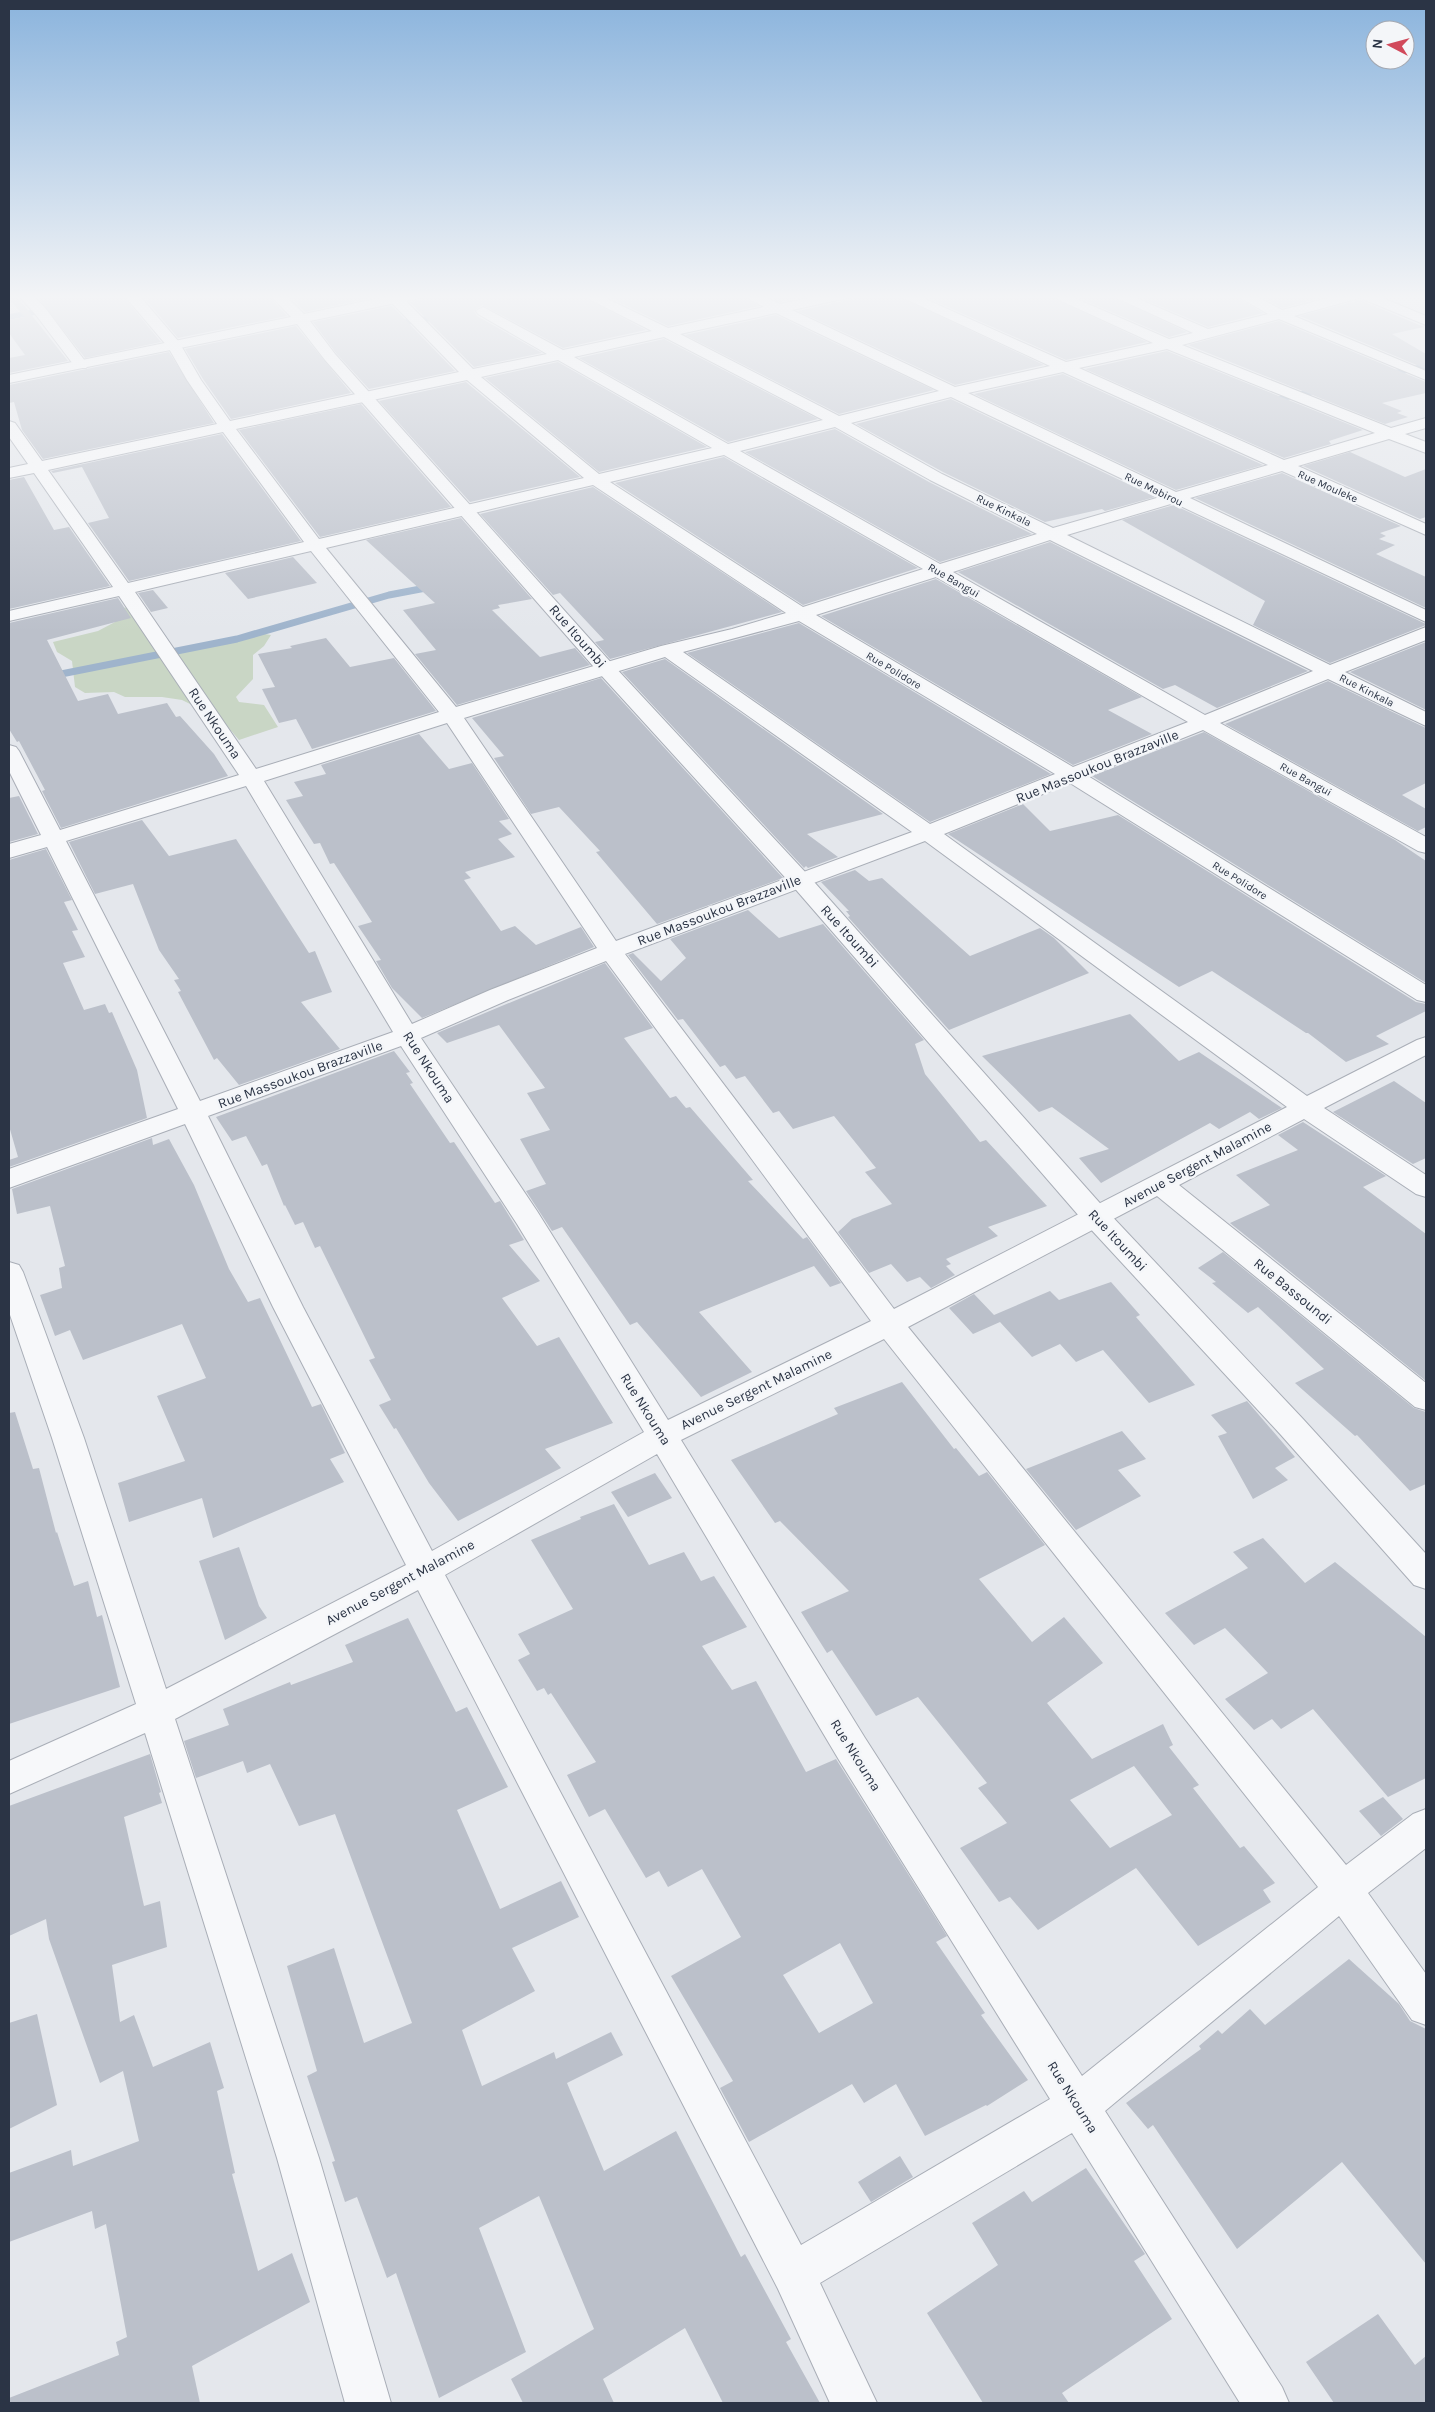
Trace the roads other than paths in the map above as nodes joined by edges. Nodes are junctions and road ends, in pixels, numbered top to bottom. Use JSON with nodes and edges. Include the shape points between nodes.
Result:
{"nodes":[{"id":1,"x":212,"y":407,"type":"edge"},
{"id":2,"x":320,"y":407,"type":"edge"},
{"id":3,"x":375,"y":407,"type":"edge"},
{"id":4,"x":508,"y":407,"type":"edge"},
{"id":5,"x":650,"y":407,"type":"edge"},
{"id":6,"x":808,"y":407,"type":"edge"},
{"id":7,"x":900,"y":407,"type":"edge"},
{"id":8,"x":983,"y":407,"type":"edge"},
{"id":9,"x":1151,"y":407,"type":"edge"},
{"id":10,"x":1324,"y":407,"type":"edge"},
{"id":11,"x":1426,"y":422,"type":"edge"},
{"id":12,"x":840,"y":423,"type":"junction"},
{"id":13,"x":9,"y":426,"type":"edge"},
{"id":14,"x":226,"y":426,"type":"junction"},
{"id":15,"x":1390,"y":433,"type":"junction"},
{"id":16,"x":1426,"y":448,"type":"edge"},
{"id":17,"x":725,"y":450,"type":"junction"},
{"id":18,"x":1280,"y":465,"type":"junction"},
{"id":19,"x":23,"y":470,"type":"edge"},
{"id":20,"x":596,"y":480,"type":"junction"},
{"id":21,"x":1174,"y":499,"type":"junction"},
{"id":22,"x":468,"y":511,"type":"junction"},
{"id":23,"x":1426,"y":530,"type":"edge"},
{"id":24,"x":1053,"y":534,"type":"junction"},
{"id":25,"x":314,"y":544,"type":"junction"},
{"id":26,"x":937,"y":570,"type":"junction"},
{"id":27,"x":124,"y":590,"type":"junction"},
{"id":28,"x":801,"y":614,"type":"junction"},
{"id":29,"x":9,"y":616,"type":"edge"},
{"id":30,"x":1426,"y":617,"type":"edge"},
{"id":31,"x":1426,"y":633,"type":"edge"},
{"id":32,"x":668,"y":650,"type":"junction"},
{"id":33,"x":607,"y":670,"type":"junction"},
{"id":34,"x":1332,"y":672,"type":"junction"},
{"id":35,"x":452,"y":715,"type":"junction"},
{"id":36,"x":1426,"y":720,"type":"edge"},
{"id":37,"x":1205,"y":723,"type":"junction"},
{"id":38,"x":9,"y":751,"type":"edge"},
{"id":39,"x":1072,"y":776,"type":"junction"},
{"id":40,"x":252,"y":778,"type":"junction"},
{"id":41,"x":928,"y":833,"type":"junction"},
{"id":42,"x":54,"y":839,"type":"junction"},
{"id":43,"x":1426,"y":846,"type":"edge"},
{"id":44,"x":9,"y":851,"type":"edge"},
{"id":45,"x":799,"y":880,"type":"junction"},
{"id":46,"x":611,"y":951,"type":"junction"},
{"id":47,"x":1426,"y":996,"type":"edge"},
{"id":48,"x":407,"y":1035,"type":"junction"},
{"id":49,"x":1426,"y":1045,"type":"edge"},
{"id":50,"x":1304,"y":1107,"type":"junction"},
{"id":51,"x":193,"y":1113,"type":"junction"},
{"id":52,"x":9,"y":1179,"type":"edge"},
{"id":53,"x":1160,"y":1184,"type":"junction"},
{"id":54,"x":1426,"y":1188,"type":"edge"},
{"id":55,"x":1096,"y":1217,"type":"junction"},
{"id":56,"x":9,"y":1272,"type":"edge"},
{"id":57,"x":889,"y":1324,"type":"junction"},
{"id":58,"x":1426,"y":1399,"type":"edge"},
{"id":59,"x":662,"y":1436,"type":"junction"},
{"id":60,"x":424,"y":1570,"type":"junction"},
{"id":61,"x":1426,"y":1576,"type":"edge"},
{"id":62,"x":155,"y":1712,"type":"junction"},
{"id":63,"x":9,"y":1778,"type":"edge"},
{"id":64,"x":1426,"y":1826,"type":"edge"},
{"id":65,"x":1343,"y":1890,"type":"junction"},
{"id":66,"x":1426,"y":2006,"type":"edge"},
{"id":67,"x":1078,"y":2106,"type":"junction"},
{"id":68,"x":793,"y":2274,"type":"junction"},
{"id":69,"x":368,"y":2403,"type":"edge"},
{"id":70,"x":854,"y":2403,"type":"edge"},
{"id":71,"x":1266,"y":2403,"type":"edge"}],
"edges":[{"from":1,"to":14,"type":"street"},
{"from":2,"to":14,"type":"street"},
{"from":3,"to":22,"type":"street","name":"Rue Itoumbi"},
{"from":4,"to":20,"type":"street","name":"Rue Polidore"},
{"from":5,"to":17,"type":"street","name":"Rue Bangui"},
{"from":6,"to":12,"type":"street","name":"Rue Kinkala"},
{"from":7,"to":12,"type":"street"},
{"from":8,"to":21,"type":"street","name":"Rue Mabirou"},
{"from":9,"to":18,"type":"street","name":"Rue Mouleke"},
{"from":10,"to":15,"type":"street"},
{"from":11,"to":15,"type":"street"},
{"from":12,"to":17,"type":"street"},
{"from":12,"to":24,"type":"street","name":"Rue Kinkala","via":[[936,477]]},
{"from":13,"to":19,"type":"street","name":"Rue Nkouma"},
{"from":14,"to":19,"type":"street"},
{"from":14,"to":25,"type":"street"},
{"from":15,"to":16,"type":"street"},
{"from":15,"to":18,"type":"street"},
{"from":17,"to":20,"type":"street"},
{"from":17,"to":26,"type":"street","name":"Rue Bangui"},
{"from":18,"to":21,"type":"street"},
{"from":18,"to":23,"type":"street","name":"Rue Mouleke"},
{"from":19,"to":27,"type":"street","name":"Rue Nkouma"},
{"from":20,"to":22,"type":"street"},
{"from":20,"to":28,"type":"street","name":"Rue Polidore"},
{"from":21,"to":24,"type":"street"},
{"from":21,"to":30,"type":"street","name":"Rue Mabirou"},
{"from":22,"to":25,"type":"street"},
{"from":22,"to":33,"type":"street","name":"Rue Itoumbi"},
{"from":24,"to":26,"type":"street"},
{"from":24,"to":34,"type":"street","name":"Rue Kinkala"},
{"from":25,"to":27,"type":"street"},
{"from":25,"to":35,"type":"street"},
{"from":26,"to":28,"type":"street"},
{"from":26,"to":37,"type":"street","name":"Rue Bangui"},
{"from":27,"to":29,"type":"street"},
{"from":27,"to":40,"type":"street","name":"Rue Nkouma"},
{"from":28,"to":32,"type":"street"},
{"from":28,"to":39,"type":"street","name":"Rue Polidore"},
{"from":31,"to":34,"type":"street","name":"Rue Massoukou Brazzaville"},
{"from":32,"to":33,"type":"street"},
{"from":32,"to":41,"type":"street"},
{"from":33,"to":35,"type":"street"},
{"from":33,"to":45,"type":"street","name":"Rue Itoumbi"},
{"from":34,"to":36,"type":"street","name":"Rue Kinkala"},
{"from":34,"to":37,"type":"street","name":"Rue Massoukou Brazzaville"},
{"from":35,"to":40,"type":"street"},
{"from":35,"to":46,"type":"street"},
{"from":37,"to":39,"type":"street","name":"Rue Massoukou Brazzaville"},
{"from":37,"to":43,"type":"street","name":"Rue Bangui"},
{"from":38,"to":42,"type":"street"},
{"from":39,"to":41,"type":"street","name":"Rue Massoukou Brazzaville"},
{"from":39,"to":47,"type":"street","name":"Rue Polidore"},
{"from":40,"to":42,"type":"street"},
{"from":40,"to":48,"type":"street","name":"Rue Nkouma"},
{"from":41,"to":45,"type":"street","name":"Rue Massoukou Brazzaville"},
{"from":41,"to":50,"type":"street"},
{"from":42,"to":44,"type":"street"},
{"from":42,"to":51,"type":"street"},
{"from":45,"to":46,"type":"street","name":"Rue Massoukou Brazzaville"},
{"from":45,"to":55,"type":"street","name":"Rue Itoumbi"},
{"from":46,"to":48,"type":"street","name":"Rue Massoukou Brazzaville","via":[[499,994]]},
{"from":46,"to":57,"type":"street"},
{"from":48,"to":51,"type":"street","name":"Rue Massoukou Brazzaville"},
{"from":48,"to":59,"type":"street","name":"Rue Nkouma","via":[[527,1218]]},
{"from":49,"to":50,"type":"street","name":"Avenue Sergent Malamine"},
{"from":50,"to":53,"type":"street","name":"Avenue Sergent Malamine"},
{"from":50,"to":54,"type":"street"},
{"from":51,"to":52,"type":"street","name":"Rue Massoukou Brazzaville"},
{"from":51,"to":60,"type":"street","via":[[288,1307]]},
{"from":53,"to":55,"type":"street","name":"Avenue Sergent Malamine"},
{"from":53,"to":58,"type":"street","name":"Rue Bassoundi"},
{"from":55,"to":57,"type":"street","name":"Avenue Sergent Malamine"},
{"from":55,"to":61,"type":"street","name":"Rue Itoumbi"},
{"from":56,"to":62,"type":"street","via":[[68,1438]]},
{"from":57,"to":59,"type":"street","name":"Avenue Sergent Malamine"},
{"from":57,"to":65,"type":"street"},
{"from":59,"to":60,"type":"street","name":"Avenue Sergent Malamine"},
{"from":59,"to":67,"type":"street","name":"Rue Nkouma","via":[[852,1749]]},
{"from":60,"to":62,"type":"street","name":"Avenue Sergent Malamine"},
{"from":60,"to":68,"type":"street"},
{"from":62,"to":63,"type":"street","name":"Avenue Sergent Malamine"},
{"from":62,"to":69,"type":"street","via":[[298,2158]]},
{"from":64,"to":65,"type":"street"},
{"from":65,"to":66,"type":"street"},
{"from":65,"to":67,"type":"street"},
{"from":67,"to":68,"type":"street"},
{"from":67,"to":71,"type":"street","name":"Rue Nkouma"},
{"from":68,"to":70,"type":"street"}]}
